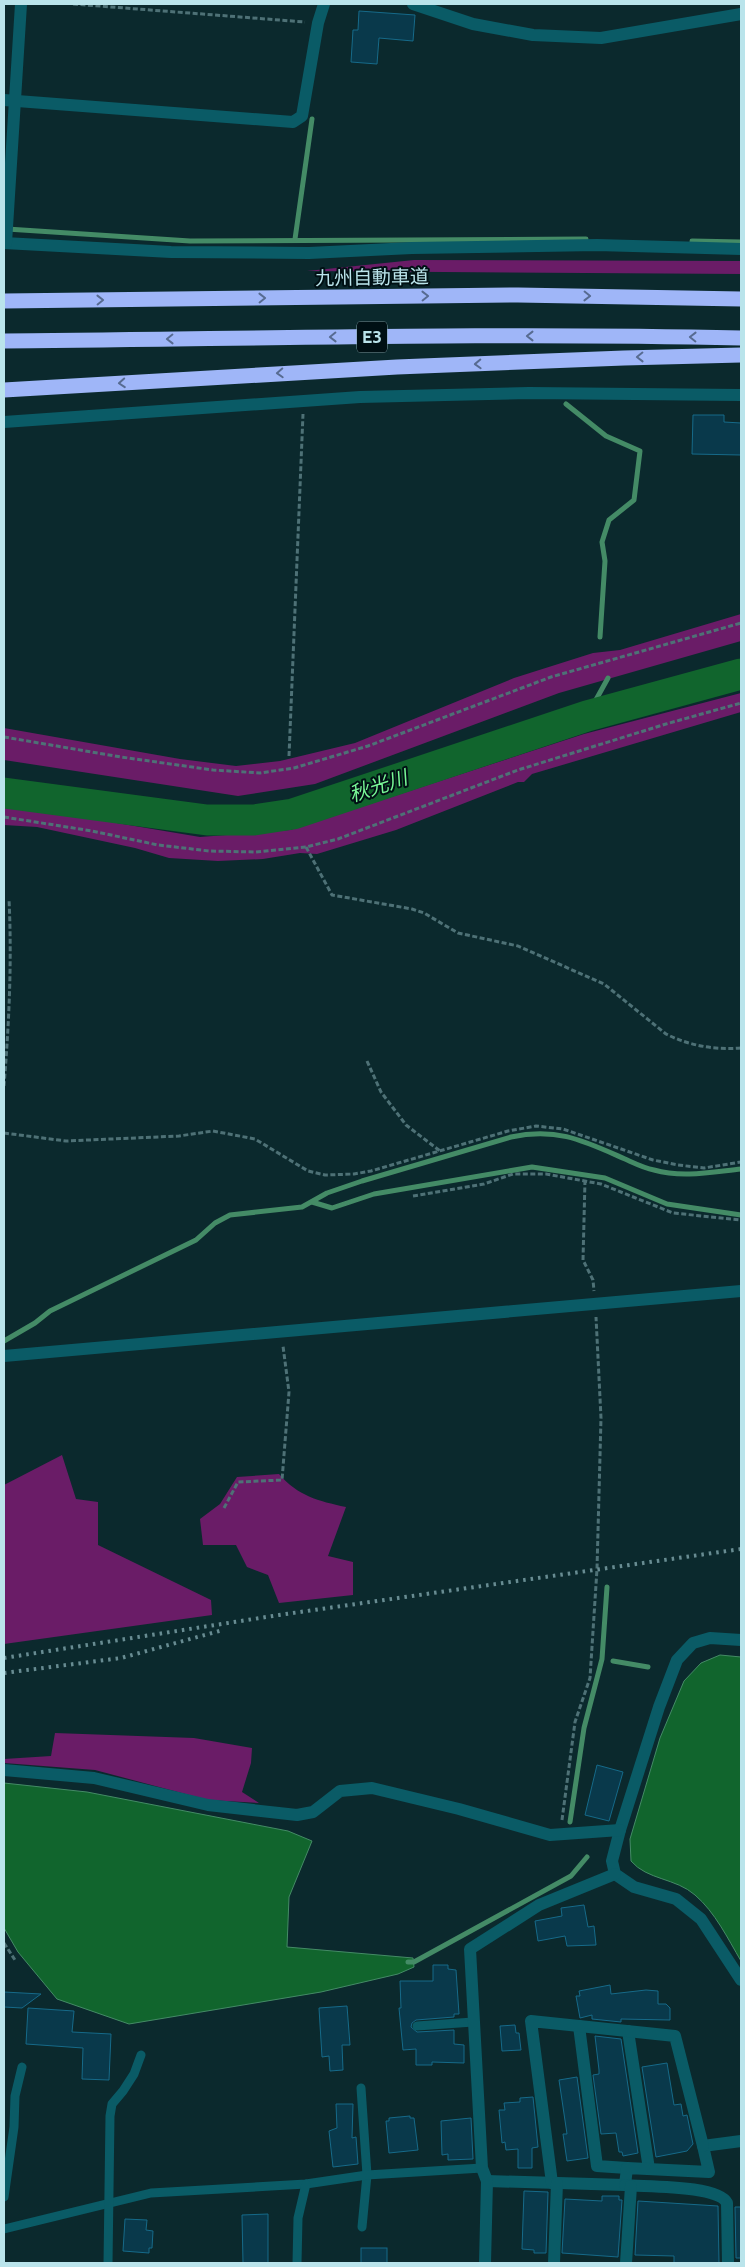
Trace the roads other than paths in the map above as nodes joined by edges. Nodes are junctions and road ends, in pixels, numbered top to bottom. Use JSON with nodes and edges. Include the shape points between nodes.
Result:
{"nodes":[{"id":1,"x":21,"y":4,"type":"edge"},
{"id":2,"x":324,"y":4,"type":"edge"},
{"id":3,"x":413,"y":4,"type":"edge"},
{"id":4,"x":741,"y":14,"type":"edge"},
{"id":5,"x":10,"y":100,"type":"edge"},
{"id":6,"x":5,"y":243,"type":"edge"},
{"id":7,"x":741,"y":248,"type":"edge"},
{"id":8,"x":4,"y":299,"type":"edge"},
{"id":9,"x":741,"y":299,"type":"edge"},
{"id":10,"x":741,"y":338,"type":"edge"},
{"id":11,"x":4,"y":341,"type":"edge"},
{"id":12,"x":741,"y":355,"type":"edge"},
{"id":13,"x":4,"y":392,"type":"edge"},
{"id":14,"x":741,"y":395,"type":"edge"},
{"id":15,"x":4,"y":422,"type":"edge"},
{"id":16,"x":741,"y":1291,"type":"edge"},
{"id":17,"x":4,"y":1356,"type":"edge"},
{"id":18,"x":741,"y":1640,"type":"edge"},
{"id":19,"x":4,"y":1770,"type":"edge"},
{"id":20,"x":620,"y":1830,"type":"junction"},
{"id":21,"x":615,"y":1874,"type":"junction"},
{"id":22,"x":741,"y":1980,"type":"edge"},
{"id":23,"x":473,"y":2022,"type":"junction"},
{"id":24,"x":417,"y":2026,"type":"dead end"},
{"id":25,"x":579,"y":2026,"type":"junction"},
{"id":26,"x":628,"y":2031,"type":"junction"},
{"id":27,"x":141,"y":2055,"type":"dead end"},
{"id":28,"x":22,"y":2067,"type":"dead end"},
{"id":29,"x":361,"y":2088,"type":"dead end"},
{"id":30,"x":741,"y":2140,"type":"edge"},
{"id":31,"x":703,"y":2146,"type":"junction"},
{"id":32,"x":482,"y":2168,"type":"junction"},
{"id":33,"x":627,"y":2168,"type":"junction"},
{"id":34,"x":648,"y":2169,"type":"junction"},
{"id":35,"x":367,"y":2175,"type":"junction"},
{"id":36,"x":487,"y":2181,"type":"junction"},
{"id":37,"x":554,"y":2183,"type":"junction"},
{"id":38,"x":306,"y":2184,"type":"junction"},
{"id":39,"x":628,"y":2185,"type":"junction"},
{"id":40,"x":4,"y":2197,"type":"edge"},
{"id":41,"x":108,"y":2205,"type":"junction"},
{"id":42,"x":362,"y":2227,"type":"dead end"},
{"id":43,"x":4,"y":2229,"type":"edge"},
{"id":44,"x":108,"y":2263,"type":"edge"},
{"id":45,"x":297,"y":2263,"type":"edge"},
{"id":46,"x":485,"y":2263,"type":"edge"},
{"id":47,"x":554,"y":2263,"type":"edge"},
{"id":48,"x":626,"y":2263,"type":"edge"},
{"id":49,"x":728,"y":2263,"type":"edge"}],
"edges":[{"from":1,"to":5,"type":"street"},
{"from":2,"to":5,"type":"street","via":[[302,116],[293,122]]},
{"from":3,"to":4,"type":"street","via":[[473,24],[533,35],[601,38]]},
{"from":5,"to":6,"type":"street"},
{"from":6,"to":7,"type":"street","via":[[171,252],[309,253],[597,245]]},
{"from":8,"to":9,"type":"highway","name":"九州自動車道","number":"E3","one_way":true,"via":[[518,295]]},
{"from":10,"to":11,"type":"highway","number":"E3","one_way":true,"via":[[640,335]]},
{"from":12,"to":13,"type":"highway","one_way":true,"via":[[396,367]]},
{"from":14,"to":15,"type":"street","via":[[529,393],[360,397]]},
{"from":16,"to":17,"type":"street"},
{"from":18,"to":20,"type":"street","via":[[710,1638],[693,1643],[677,1660]]},
{"from":19,"to":20,"type":"street","via":[[94,1778],[208,1805],[297,1815],[312,1812],[340,1791],[372,1788],[550,1835]]},
{"from":20,"to":21,"type":"street","via":[[612,1861]]},
{"from":21,"to":22,"type":"street","via":[[634,1887],[676,1899],[701,1919]]},
{"from":21,"to":23,"type":"street","via":[[539,1905],[470,1949]]},
{"from":23,"to":24,"type":"lane"},
{"from":23,"to":32,"type":"street"},
{"from":25,"to":26,"type":"street"},
{"from":25,"to":33,"type":"street","via":[[597,2166]]},
{"from":25,"to":37,"type":"street","via":[[531,2021]]},
{"from":26,"to":31,"type":"street","via":[[675,2036]]},
{"from":26,"to":34,"type":"street"},
{"from":27,"to":41,"type":"lane","via":[[134,2074],[112,2104]]},
{"from":28,"to":40,"type":"lane","via":[[15,2096]]},
{"from":29,"to":35,"type":"lane"},
{"from":30,"to":31,"type":"street"},
{"from":31,"to":34,"type":"street","via":[[709,2172]]},
{"from":32,"to":35,"type":"lane"},
{"from":32,"to":36,"type":"street"},
{"from":33,"to":34,"type":"street"},
{"from":33,"to":39,"type":"street"},
{"from":35,"to":38,"type":"lane"},
{"from":35,"to":42,"type":"lane"},
{"from":36,"to":37,"type":"street"},
{"from":36,"to":46,"type":"street"},
{"from":37,"to":39,"type":"street"},
{"from":37,"to":47,"type":"street"},
{"from":38,"to":41,"type":"lane","via":[[151,2193]]},
{"from":38,"to":45,"type":"lane","via":[[298,2218]]},
{"from":39,"to":48,"type":"street"},
{"from":39,"to":49,"type":"street","via":[[705,2191],[725,2200]]},
{"from":41,"to":43,"type":"lane"},
{"from":41,"to":44,"type":"lane"}]}
